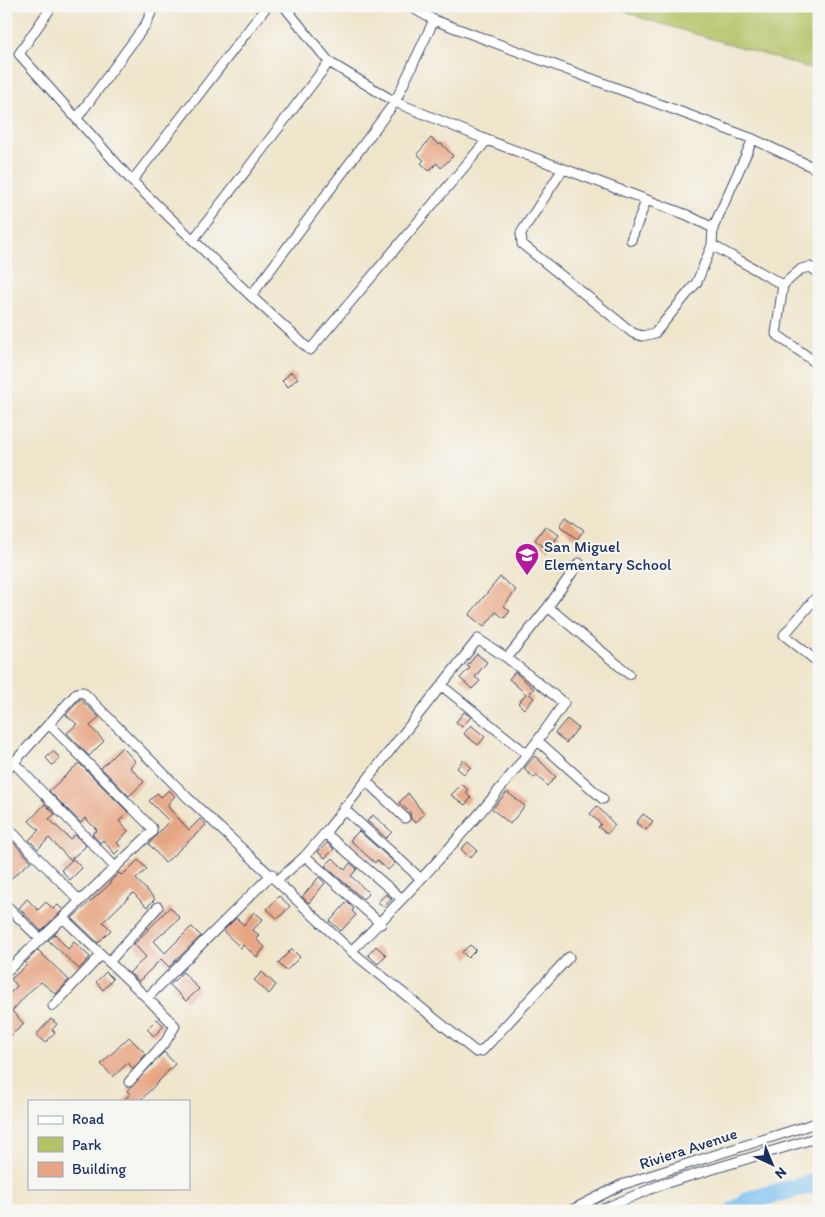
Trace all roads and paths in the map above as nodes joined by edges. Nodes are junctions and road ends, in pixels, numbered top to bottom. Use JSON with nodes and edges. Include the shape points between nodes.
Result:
{"nodes":[{"id":1,"x":52,"y":6,"type":"edge"},
{"id":2,"x":154,"y":6,"type":"edge"},
{"id":3,"x":267,"y":6,"type":"edge"},
{"id":4,"x":284,"y":6,"type":"edge"},
{"id":5,"x":409,"y":6,"type":"edge"},
{"id":6,"x":434,"y":20,"type":"junction"},
{"id":7,"x":329,"y":62,"type":"junction"},
{"id":8,"x":395,"y":102,"type":"junction"},
{"id":9,"x":77,"y":118,"type":"junction"},
{"id":10,"x":753,"y":139,"type":"junction"},
{"id":11,"x":487,"y":140,"type":"junction"},
{"id":12,"x":563,"y":169,"type":"junction"},
{"id":13,"x":819,"y":170,"type":"edge"},
{"id":14,"x":132,"y":181,"type":"junction"},
{"id":15,"x":646,"y":201,"type":"junction"},
{"id":16,"x":713,"y":228,"type":"junction"},
{"id":17,"x":193,"y":240,"type":"junction"},
{"id":18,"x":631,"y":240,"type":"dead end"},
{"id":19,"x":712,"y":245,"type":"junction"},
{"id":20,"x":819,"y":274,"type":"edge"},
{"id":21,"x":783,"y":285,"type":"junction"},
{"id":22,"x":251,"y":296,"type":"junction"},
{"id":23,"x":819,"y":365,"type":"edge"},
{"id":24,"x":579,"y":563,"type":"dead end"},
{"id":25,"x":819,"y":594,"type":"edge"},
{"id":26,"x":548,"y":607,"type":"junction"},
{"id":27,"x":507,"y":658,"type":"junction"},
{"id":28,"x":819,"y":663,"type":"edge"},
{"id":29,"x":629,"y":674,"type":"dead end"},
{"id":30,"x":442,"y":686,"type":"junction"},
{"id":31,"x":49,"y":724,"type":"junction"},
{"id":32,"x":538,"y":740,"type":"junction"},
{"id":33,"x":527,"y":754,"type":"junction"},
{"id":34,"x":14,"y":763,"type":"junction"},
{"id":35,"x":6,"y":771,"type":"edge"},
{"id":36,"x":366,"y":781,"type":"junction"},
{"id":37,"x":603,"y":799,"type":"dead end"},
{"id":38,"x":343,"y":808,"type":"junction"},
{"id":39,"x":405,"y":818,"type":"dead end"},
{"id":40,"x":6,"y":826,"type":"edge"},
{"id":41,"x":325,"y":833,"type":"junction"},
{"id":42,"x":305,"y":856,"type":"junction"},
{"id":43,"x":115,"y":867,"type":"junction"},
{"id":44,"x":275,"y":877,"type":"junction"},
{"id":45,"x":421,"y":879,"type":"junction"},
{"id":46,"x":402,"y":899,"type":"junction"},
{"id":47,"x":80,"y":901,"type":"junction"},
{"id":48,"x":6,"y":905,"type":"edge"},
{"id":49,"x":158,"y":906,"type":"dead end"},
{"id":50,"x":63,"y":918,"type":"junction"},
{"id":51,"x":380,"y":924,"type":"junction"},
{"id":52,"x":40,"y":939,"type":"junction"},
{"id":53,"x":351,"y":951,"type":"junction"},
{"id":54,"x":101,"y":954,"type":"junction"},
{"id":55,"x":569,"y":957,"type":"dead end"},
{"id":56,"x":109,"y":962,"type":"junction"},
{"id":57,"x":6,"y":972,"type":"edge"},
{"id":58,"x":147,"y":998,"type":"junction"},
{"id":59,"x":53,"y":1006,"type":"dead end"},
{"id":60,"x":129,"y":1082,"type":"dead end"},
{"id":61,"x":819,"y":1122,"type":"edge"},
{"id":62,"x":819,"y":1137,"type":"edge"},
{"id":63,"x":570,"y":1211,"type":"edge"},
{"id":64,"x":598,"y":1211,"type":"edge"}],
"edges":[{"from":1,"to":9,"type":"street","via":[[19,54]]},
{"from":2,"to":9,"type":"street","via":[[146,24]]},
{"from":3,"to":14,"type":"street"},
{"from":4,"to":7,"type":"street"},
{"from":5,"to":6,"type":"street"},
{"from":6,"to":8,"type":"street"},
{"from":6,"to":10,"type":"street"},
{"from":7,"to":8,"type":"street"},
{"from":7,"to":17,"type":"street"},
{"from":8,"to":11,"type":"street"},
{"from":8,"to":22,"type":"street"},
{"from":9,"to":14,"type":"street"},
{"from":10,"to":13,"type":"street"},
{"from":10,"to":16,"type":"street"},
{"from":11,"to":12,"type":"street"},
{"from":11,"to":22,"type":"street","via":[[310,350]]},
{"from":12,"to":15,"type":"street"},
{"from":12,"to":19,"type":"street","via":[[521,233],[522,244],[633,333],[650,335],[662,326],[697,282]]},
{"from":14,"to":17,"type":"street"},
{"from":15,"to":16,"type":"street"},
{"from":15,"to":18,"type":"street"},
{"from":16,"to":19,"type":"street"},
{"from":17,"to":22,"type":"street"},
{"from":19,"to":21,"type":"street"},
{"from":20,"to":21,"type":"street","via":[[810,267]]},
{"from":21,"to":23,"type":"street","via":[[776,334]]},
{"from":24,"to":26,"type":"street"},
{"from":25,"to":28,"type":"street","via":[[784,635]]},
{"from":26,"to":27,"type":"street"},
{"from":26,"to":29,"type":"street"},
{"from":27,"to":30,"type":"street","via":[[478,639]]},
{"from":27,"to":32,"type":"street","via":[[564,703]]},
{"from":30,"to":33,"type":"street"},
{"from":30,"to":36,"type":"street"},
{"from":31,"to":34,"type":"street"},
{"from":31,"to":43,"type":"street","via":[[152,828],[152,832]]},
{"from":31,"to":44,"type":"street","via":[[80,692],[188,798]]},
{"from":32,"to":33,"type":"street"},
{"from":32,"to":37,"type":"street"},
{"from":33,"to":45,"type":"street","via":[[484,810]]},
{"from":34,"to":35,"type":"street"},
{"from":34,"to":43,"type":"street"},
{"from":36,"to":38,"type":"street"},
{"from":36,"to":39,"type":"street"},
{"from":38,"to":41,"type":"street"},
{"from":38,"to":45,"type":"street"},
{"from":40,"to":47,"type":"street"},
{"from":41,"to":42,"type":"street"},
{"from":41,"to":46,"type":"street"},
{"from":42,"to":44,"type":"street"},
{"from":42,"to":51,"type":"street"},
{"from":43,"to":47,"type":"street"},
{"from":44,"to":53,"type":"street"},
{"from":44,"to":58,"type":"street"},
{"from":45,"to":46,"type":"street"},
{"from":46,"to":51,"type":"street"},
{"from":47,"to":50,"type":"street"},
{"from":48,"to":52,"type":"street"},
{"from":49,"to":56,"type":"street"},
{"from":50,"to":52,"type":"street"},
{"from":50,"to":54,"type":"street"},
{"from":51,"to":53,"type":"street"},
{"from":52,"to":57,"type":"street"},
{"from":53,"to":55,"type":"street","via":[[476,1052],[482,1051]]},
{"from":54,"to":56,"type":"street"},
{"from":54,"to":59,"type":"street"},
{"from":56,"to":58,"type":"street"},
{"from":58,"to":60,"type":"street","via":[[175,1026],[166,1041]]},
{"from":61,"to":63,"type":"street","name":"Riviera Avenue","via":[[621,1185]]},
{"from":62,"to":64,"type":"street","name":"Riviera Avenue","via":[[660,1185]]}]}
